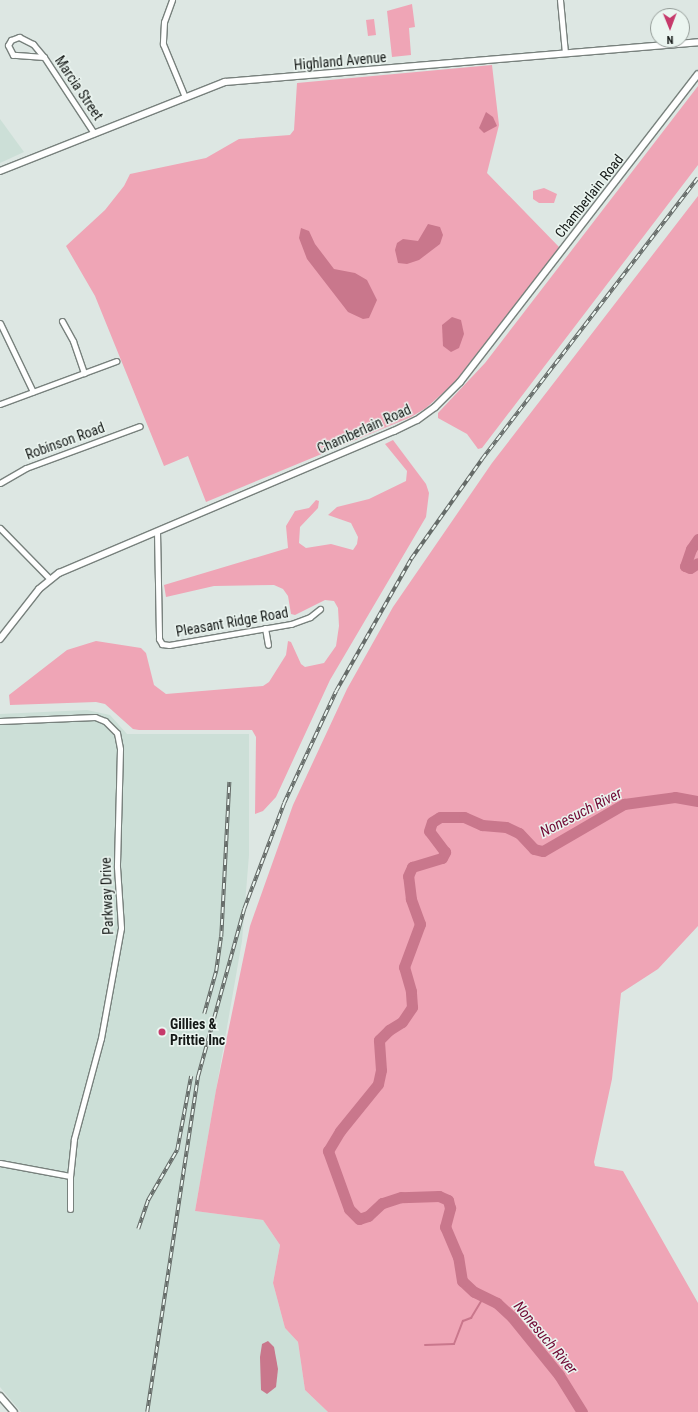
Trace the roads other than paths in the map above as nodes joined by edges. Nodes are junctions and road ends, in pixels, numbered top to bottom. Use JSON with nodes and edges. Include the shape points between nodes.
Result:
{"nodes":[{"id":1,"x":172,"y":0,"type":"edge"},
{"id":2,"x":560,"y":0,"type":"edge"},
{"id":3,"x":698,"y":42,"type":"edge"},
{"id":4,"x":565,"y":54,"type":"junction"},
{"id":5,"x":44,"y":58,"type":"junction"},
{"id":6,"x":698,"y":74,"type":"edge"},
{"id":7,"x":185,"y":97,"type":"junction"},
{"id":8,"x":94,"y":133,"type":"junction"},
{"id":9,"x":0,"y":171,"type":"edge"},
{"id":10,"x":62,"y":322,"type":"dead end"},
{"id":11,"x":0,"y":323,"type":"edge"},
{"id":12,"x":3,"y":335,"type":"edge"},
{"id":13,"x":116,"y":361,"type":"dead end"},
{"id":14,"x":84,"y":373,"type":"junction"},
{"id":15,"x":33,"y":392,"type":"junction"},
{"id":16,"x":0,"y":404,"type":"edge"},
{"id":17,"x":140,"y":426,"type":"dead end"},
{"id":18,"x":0,"y":483,"type":"edge"},
{"id":19,"x":0,"y":528,"type":"edge"},
{"id":20,"x":156,"y":531,"type":"junction"},
{"id":21,"x":50,"y":579,"type":"junction"},
{"id":22,"x":320,"y":609,"type":"dead end"},
{"id":23,"x":265,"y":628,"type":"junction"},
{"id":24,"x":0,"y":639,"type":"edge"},
{"id":25,"x":268,"y":645,"type":"dead end"},
{"id":26,"x":0,"y":721,"type":"edge"},
{"id":27,"x":0,"y":1163,"type":"edge"},
{"id":28,"x":70,"y":1176,"type":"junction"},
{"id":29,"x":70,"y":1209,"type":"dead end"},
{"id":30,"x":0,"y":1396,"type":"edge"},
{"id":31,"x":14,"y":1412,"type":"edge"}],
"edges":[{"from":1,"to":7,"type":"street","via":[[164,22],[163,44]]},
{"from":2,"to":4,"type":"street"},
{"from":3,"to":4,"type":"street","name":"Highland Avenue"},
{"from":4,"to":7,"type":"street","name":"Highland Avenue","via":[[233,81]]},
{"from":5,"to":5,"type":"street","name":"Marcia Street","via":[[33,44],[24,38],[15,38],[8,45],[9,51],[18,57]]},
{"from":5,"to":8,"type":"street","name":"Marcia Street"},
{"from":6,"to":20,"type":"street","name":"Chamberlain Road","via":[[460,382],[434,407],[399,428]]},
{"from":7,"to":8,"type":"street","name":"Highland Avenue"},
{"from":8,"to":9,"type":"street","name":"Highland Avenue"},
{"from":10,"to":14,"type":"street","via":[[73,341]]},
{"from":11,"to":12,"type":"street"},
{"from":12,"to":15,"type":"street"},
{"from":13,"to":14,"type":"street"},
{"from":14,"to":15,"type":"street"},
{"from":15,"to":16,"type":"street"},
{"from":17,"to":18,"type":"street","name":"Robinson Road","via":[[26,468]]},
{"from":19,"to":21,"type":"street"},
{"from":20,"to":21,"type":"street","name":"Chamberlain Road","via":[[77,564]]},
{"from":20,"to":23,"type":"street","name":"Pleasant Ridge Road","via":[[159,639],[162,644],[169,645]]},
{"from":21,"to":24,"type":"street","name":"Chamberlain Road"},
{"from":22,"to":23,"type":"street","name":"Pleasant Ridge Road","via":[[301,622]]},
{"from":23,"to":25,"type":"street"},
{"from":26,"to":28,"type":"street","name":"Parkway Drive","via":[[95,717],[113,728],[120,745],[117,867],[121,939],[101,1038],[76,1133]]},
{"from":27,"to":28,"type":"street"},
{"from":28,"to":29,"type":"street","name":"Parkway Drive"},
{"from":30,"to":31,"type":"street"}]}
